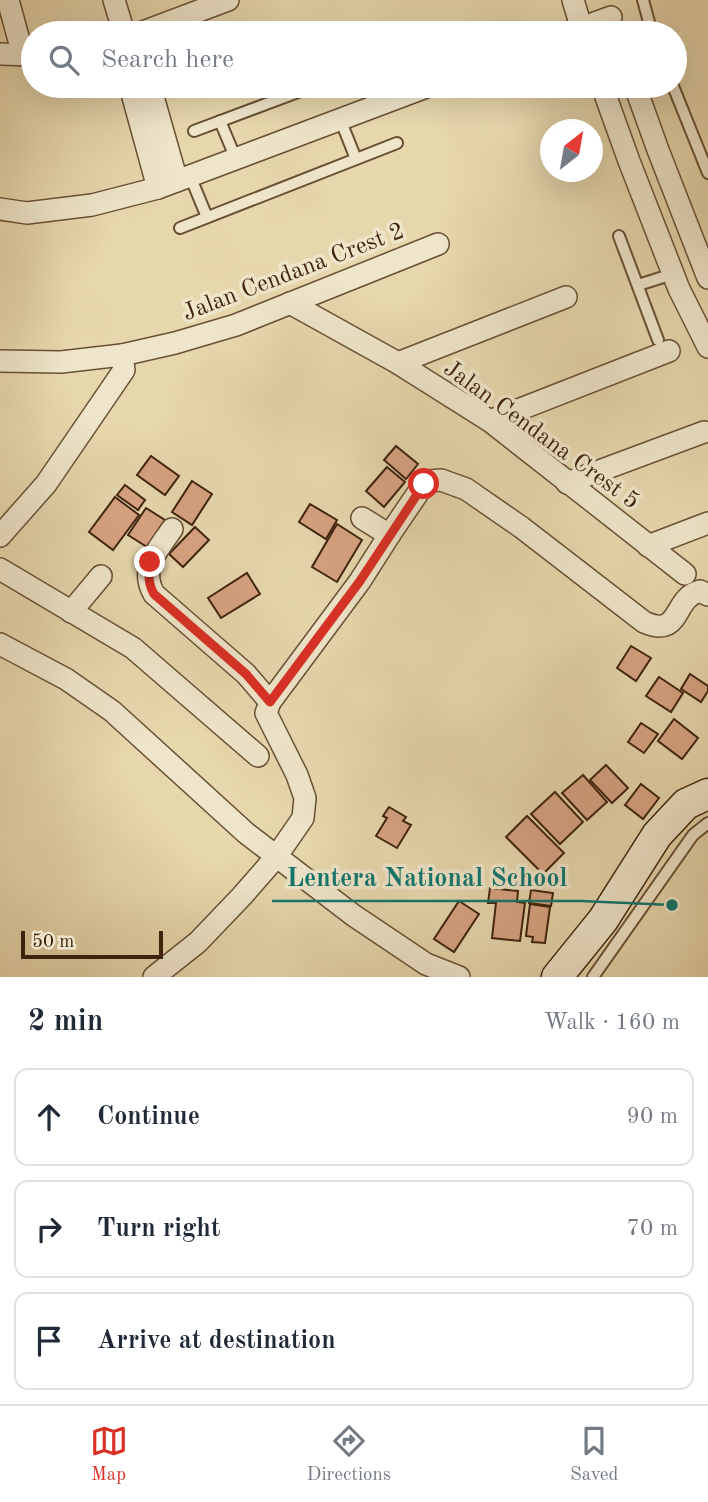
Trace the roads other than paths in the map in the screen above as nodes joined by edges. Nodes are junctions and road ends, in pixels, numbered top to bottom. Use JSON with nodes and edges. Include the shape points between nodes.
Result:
{"nodes":[{"id":1,"x":8,"y":0,"type":"edge"},
{"id":2,"x":114,"y":0,"type":"edge"},
{"id":3,"x":225,"y":0,"type":"edge"},
{"id":4,"x":573,"y":0,"type":"edge"},
{"id":5,"x":643,"y":0,"type":"edge"},
{"id":6,"x":120,"y":21,"type":"edge"},
{"id":7,"x":171,"y":21,"type":"edge"},
{"id":8,"x":576,"y":21,"type":"edge"},
{"id":9,"x":649,"y":21,"type":"edge"},
{"id":10,"x":21,"y":36,"type":"edge"},
{"id":11,"x":0,"y":54,"type":"edge"},
{"id":12,"x":21,"y":55,"type":"edge"},
{"id":13,"x":137,"y":98,"type":"edge"},
{"id":14,"x":150,"y":98,"type":"edge"},
{"id":15,"x":282,"y":98,"type":"edge"},
{"id":16,"x":398,"y":98,"type":"edge"},
{"id":17,"x":606,"y":98,"type":"edge"},
{"id":18,"x":639,"y":98,"type":"edge"},
{"id":19,"x":678,"y":98,"type":"edge"},
{"id":20,"x":340,"y":120,"type":"junction"},
{"id":21,"x":220,"y":121,"type":"junction"},
{"id":22,"x":150,"y":122,"type":"junction"},
{"id":23,"x":194,"y":131,"type":"dead end"},
{"id":24,"x":397,"y":143,"type":"dead end"},
{"id":25,"x":236,"y":159,"type":"junction"},
{"id":26,"x":356,"y":159,"type":"junction"},
{"id":27,"x":708,"y":173,"type":"edge"},
{"id":28,"x":175,"y":182,"type":"junction"},
{"id":29,"x":0,"y":209,"type":"edge"},
{"id":30,"x":207,"y":218,"type":"junction"},
{"id":31,"x":180,"y":228,"type":"dead end"},
{"id":32,"x":619,"y":236,"type":"dead end"},
{"id":33,"x":438,"y":244,"type":"dead end"},
{"id":34,"x":708,"y":278,"type":"edge"},
{"id":35,"x":676,"y":282,"type":"junction"},
{"id":36,"x":638,"y":285,"type":"junction"},
{"id":37,"x":566,"y":297,"type":"dead end"},
{"id":38,"x":290,"y":303,"type":"junction"},
{"id":39,"x":664,"y":346,"type":"joint"},
{"id":40,"x":708,"y":347,"type":"edge"},
{"id":41,"x":122,"y":355,"type":"junction"},
{"id":42,"x":0,"y":361,"type":"edge"},
{"id":43,"x":398,"y":363,"type":"junction"},
{"id":44,"x":489,"y":422,"type":"junction"},
{"id":45,"x":704,"y":432,"type":"dead end"},
{"id":46,"x":567,"y":482,"type":"junction"},
{"id":47,"x":362,"y":519,"type":"dead end"},
{"id":48,"x":708,"y":523,"type":"edge"},
{"id":49,"x":172,"y":529,"type":"dead end"},
{"id":50,"x":390,"y":534,"type":"junction"},
{"id":51,"x":0,"y":536,"type":"edge"},
{"id":52,"x":648,"y":545,"type":"junction"},
{"id":53,"x":0,"y":569,"type":"edge"},
{"id":54,"x":685,"y":574,"type":"dead end"},
{"id":55,"x":101,"y":576,"type":"dead end"},
{"id":56,"x":708,"y":595,"type":"edge"},
{"id":57,"x":71,"y":612,"type":"junction"},
{"id":58,"x":0,"y":644,"type":"edge"},
{"id":59,"x":270,"y":702,"type":"junction"},
{"id":60,"x":258,"y":756,"type":"dead end"},
{"id":61,"x":708,"y":794,"type":"edge"},
{"id":62,"x":708,"y":823,"type":"edge"},
{"id":63,"x":276,"y":857,"type":"junction"},
{"id":64,"x":155,"y":977,"type":"edge"},
{"id":65,"x":459,"y":977,"type":"edge"},
{"id":66,"x":557,"y":977,"type":"edge"},
{"id":67,"x":593,"y":977,"type":"edge"}],
"edges":[{"from":1,"to":10,"type":"street"},
{"from":2,"to":6,"type":"street"},
{"from":3,"to":7,"type":"street"},
{"from":4,"to":8,"type":"street"},
{"from":5,"to":9,"type":"lane"},
{"from":11,"to":12,"type":"street"},
{"from":13,"to":22,"type":"street"},
{"from":14,"to":22,"type":"street"},
{"from":15,"to":21,"type":"lane"},
{"from":16,"to":20,"type":"street"},
{"from":17,"to":35,"type":"street"},
{"from":18,"to":34,"type":"street"},
{"from":19,"to":27,"type":"lane"},
{"from":20,"to":25,"type":"street"},
{"from":20,"to":26,"type":"lane"},
{"from":21,"to":23,"type":"lane"},
{"from":21,"to":25,"type":"lane"},
{"from":22,"to":28,"type":"street"},
{"from":24,"to":26,"type":"lane"},
{"from":25,"to":28,"type":"street"},
{"from":26,"to":30,"type":"lane"},
{"from":28,"to":29,"type":"street","via":[[92,205],[27,213]]},
{"from":28,"to":30,"type":"lane"},
{"from":30,"to":31,"type":"lane"},
{"from":32,"to":36,"type":"lane"},
{"from":33,"to":38,"type":"street","name":"Jalan Cendana Crest 2"},
{"from":34,"to":35,"type":"street"},
{"from":35,"to":36,"type":"lane"},
{"from":35,"to":40,"type":"street"},
{"from":36,"to":39,"type":"lane"},
{"from":37,"to":43,"type":"street"},
{"from":38,"to":41,"type":"street","name":"Jalan Cendana Crest 2","via":[[175,344]]},
{"from":38,"to":43,"type":"street","name":"Jalan Cendana Crest 5"},
{"from":39,"to":44,"type":"street"},
{"from":41,"to":42,"type":"street","name":"Jalan Cendana Crest 2","via":[[61,362]]},
{"from":41,"to":51,"type":"street","via":[[124,370],[46,484]]},
{"from":43,"to":44,"type":"street","name":"Jalan Cendana Crest 5"},
{"from":44,"to":46,"type":"street","name":"Jalan Cendana Crest 5"},
{"from":45,"to":46,"type":"street"},
{"from":46,"to":52,"type":"street","name":"Jalan Cendana Crest 5"},
{"from":47,"to":50,"type":"street"},
{"from":48,"to":52,"type":"street"},
{"from":49,"to":59,"type":"street","via":[[150,562],[150,588],[246,674]]},
{"from":50,"to":56,"type":"street","via":[[424,484],[441,480],[488,504],[656,628],[671,622],[691,595],[700,591]]},
{"from":50,"to":59,"type":"street"},
{"from":52,"to":54,"type":"street","name":"Jalan Cendana Crest 5"},
{"from":53,"to":57,"type":"street"},
{"from":55,"to":57,"type":"street"},
{"from":57,"to":60,"type":"street","via":[[133,648]]},
{"from":58,"to":63,"type":"street","via":[[66,679],[112,711]]},
{"from":59,"to":63,"type":"street","via":[[266,713],[305,798],[303,818]]},
{"from":61,"to":66,"type":"street","via":[[686,804],[657,835],[603,920]]},
{"from":62,"to":67,"type":"lane","via":[[693,835]]},
{"from":63,"to":64,"type":"street","via":[[198,942]]},
{"from":63,"to":65,"type":"street","via":[[426,964]]}]}
